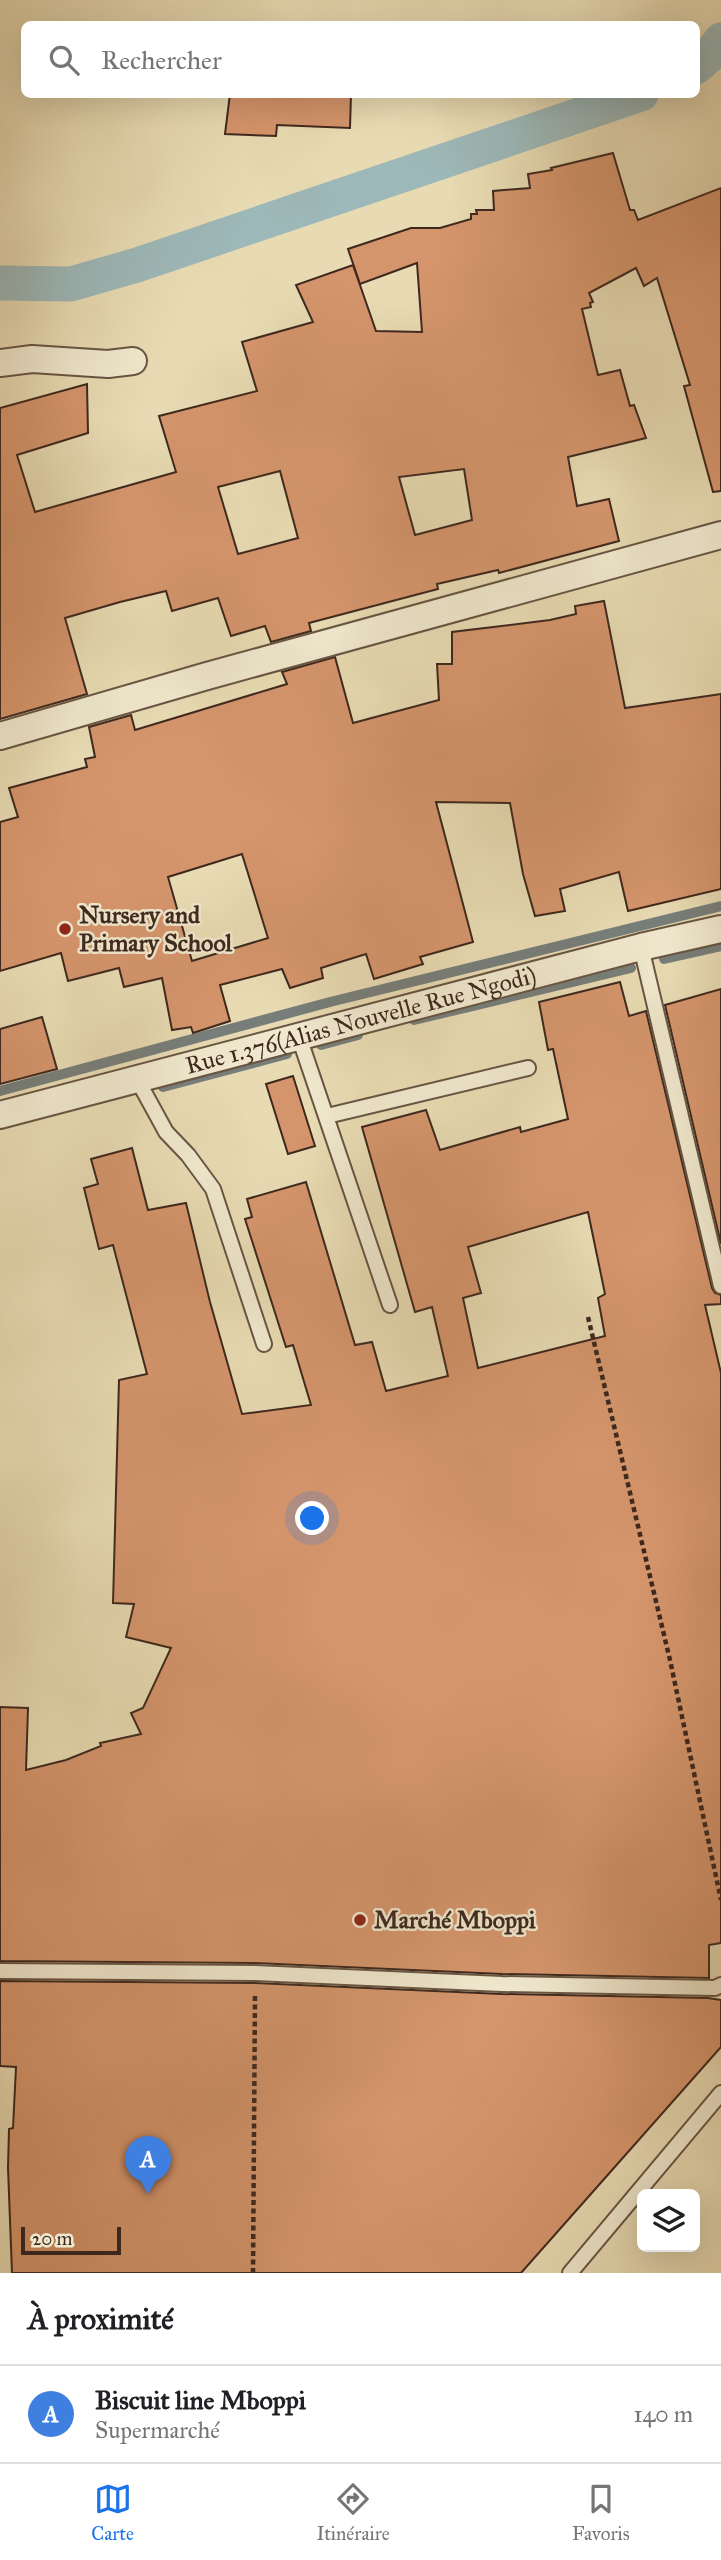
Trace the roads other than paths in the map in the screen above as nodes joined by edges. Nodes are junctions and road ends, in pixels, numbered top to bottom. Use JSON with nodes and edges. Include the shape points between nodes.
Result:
{"nodes":[{"id":1,"x":133,"y":361,"type":"dead end"},
{"id":2,"x":0,"y":363,"type":"edge"},
{"id":3,"x":721,"y":534,"type":"edge"},
{"id":4,"x":0,"y":736,"type":"edge"},
{"id":5,"x":721,"y":929,"type":"edge"},
{"id":6,"x":641,"y":947,"type":"junction"},
{"id":7,"x":299,"y":1037,"type":"junction"},
{"id":8,"x":528,"y":1068,"type":"dead end"},
{"id":9,"x":137,"y":1079,"type":"junction"},
{"id":10,"x":0,"y":1115,"type":"edge"},
{"id":11,"x":327,"y":1116,"type":"junction"},
{"id":12,"x":721,"y":1286,"type":"edge"},
{"id":13,"x":390,"y":1305,"type":"dead end"},
{"id":14,"x":264,"y":1344,"type":"dead end"},
{"id":15,"x":0,"y":1971,"type":"edge"},
{"id":16,"x":721,"y":1985,"type":"edge"},
{"id":17,"x":721,"y":2093,"type":"edge"},
{"id":18,"x":570,"y":2273,"type":"edge"}],
"edges":[{"from":1,"to":2,"type":"street","via":[[32,359]]},
{"from":3,"to":4,"type":"street"},
{"from":5,"to":6,"type":"street","name":"Rue 1.376(Alias Nouvelle Rue Ngodi)"},
{"from":6,"to":7,"type":"street","name":"Rue 1.376(Alias Nouvelle Rue Ngodi)"},
{"from":6,"to":12,"type":"lane"},
{"from":7,"to":9,"type":"street","name":"Rue 1.376(Alias Nouvelle Rue Ngodi)"},
{"from":7,"to":11,"type":"lane"},
{"from":8,"to":11,"type":"lane"},
{"from":9,"to":10,"type":"street","name":"Rue 1.376(Alias Nouvelle Rue Ngodi)"},
{"from":9,"to":14,"type":"lane","via":[[166,1132],[213,1189]]},
{"from":11,"to":13,"type":"lane"},
{"from":15,"to":16,"type":"lane"},
{"from":17,"to":18,"type":"lane"}]}
